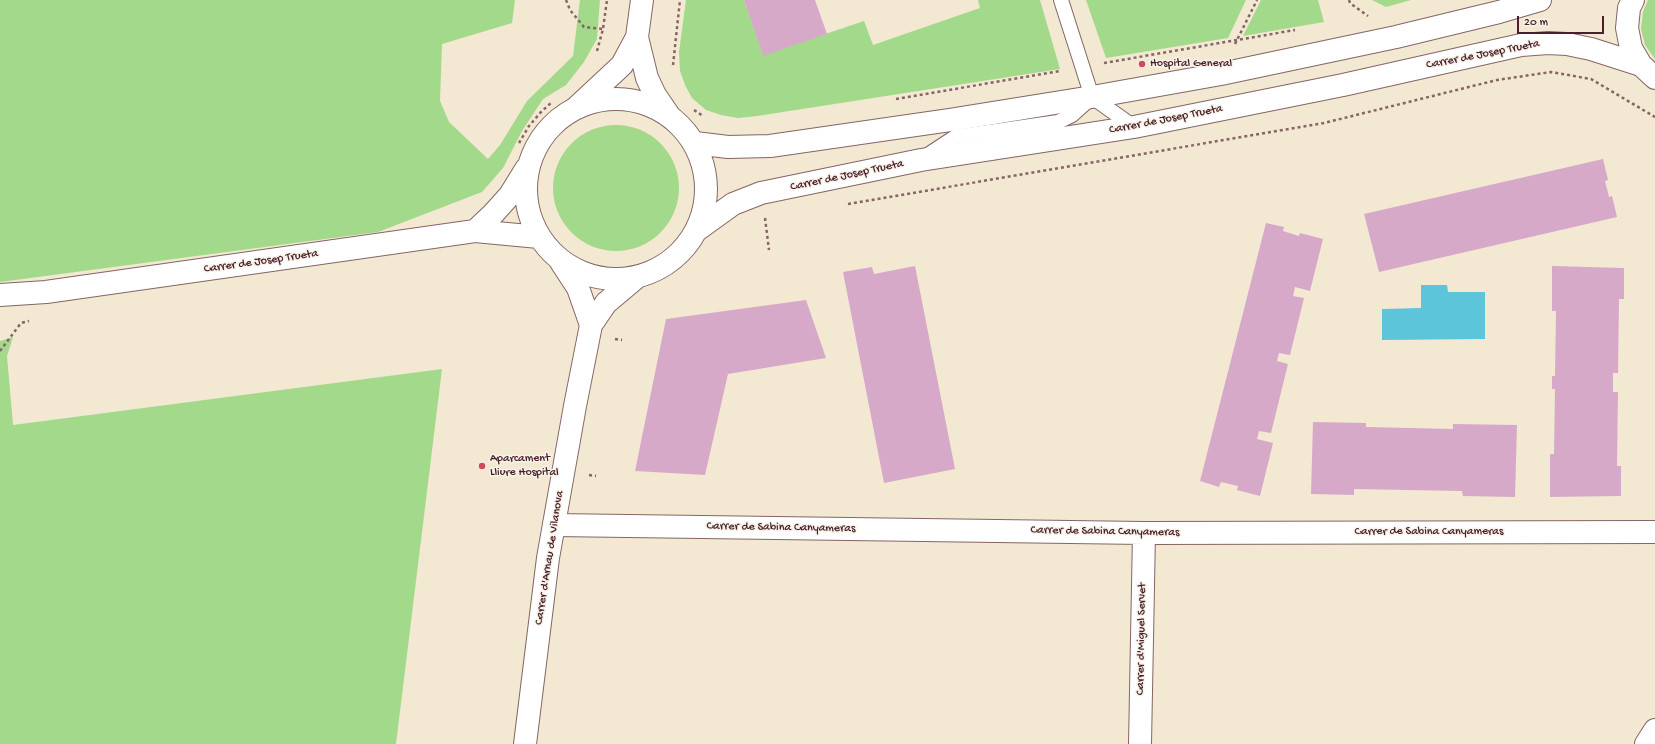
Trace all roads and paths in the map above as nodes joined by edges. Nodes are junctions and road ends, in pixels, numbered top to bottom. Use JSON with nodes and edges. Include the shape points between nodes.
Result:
{"nodes":[{"id":1,"x":566,"y":0,"type":"edge"},
{"id":2,"x":607,"y":0,"type":"edge"},
{"id":3,"x":642,"y":0,"type":"edge"},
{"id":4,"x":680,"y":0,"type":"edge"},
{"id":5,"x":1061,"y":0,"type":"edge"},
{"id":6,"x":1257,"y":0,"type":"edge"},
{"id":7,"x":1540,"y":0,"type":"edge"},
{"id":8,"x":1633,"y":0,"type":"edge"},
{"id":9,"x":1369,"y":17,"type":"dead end"},
{"id":10,"x":1362,"y":18,"type":"dead end"},
{"id":11,"x":603,"y":29,"type":"junction"},
{"id":12,"x":1300,"y":29,"type":"dead end"},
{"id":13,"x":637,"y":37,"type":"junction"},
{"id":14,"x":1238,"y":39,"type":"junction"},
{"id":15,"x":596,"y":53,"type":"dead end"},
{"id":16,"x":1083,"y":67,"type":"junction"},
{"id":17,"x":674,"y":69,"type":"dead end"},
{"id":18,"x":1648,"y":71,"type":"edge"},
{"id":19,"x":1221,"y":74,"type":"junction"},
{"id":20,"x":1092,"y":97,"type":"junction"},
{"id":21,"x":895,"y":99,"type":"dead end"},
{"id":22,"x":556,"y":100,"type":"dead end"},
{"id":23,"x":578,"y":106,"type":"junction"},
{"id":24,"x":693,"y":109,"type":"dead end"},
{"id":25,"x":668,"y":114,"type":"junction"},
{"id":26,"x":705,"y":117,"type":"dead end"},
{"id":27,"x":1655,"y":117,"type":"edge"},
{"id":28,"x":1134,"y":127,"type":"junction"},
{"id":29,"x":695,"y":143,"type":"junction"},
{"id":30,"x":523,"y":155,"type":"junction"},
{"id":31,"x":921,"y":160,"type":"junction"},
{"id":32,"x":844,"y":205,"type":"dead end"},
{"id":33,"x":773,"y":216,"type":"dead end"},
{"id":34,"x":765,"y":218,"type":"dead end"},
{"id":35,"x":697,"y":230,"type":"junction"},
{"id":36,"x":475,"y":231,"type":"junction"},
{"id":37,"x":539,"y":237,"type":"junction"},
{"id":38,"x":560,"y":259,"type":"junction"},
{"id":39,"x":637,"y":277,"type":"junction"},
{"id":40,"x":46,"y":292,"type":"junction"},
{"id":41,"x":0,"y":295,"type":"edge"},
{"id":42,"x":0,"y":305,"type":"edge"},
{"id":43,"x":37,"y":320,"type":"dead end"},
{"id":44,"x":591,"y":326,"type":"junction"},
{"id":45,"x":0,"y":351,"type":"edge"},
{"id":46,"x":554,"y":525,"type":"junction"},
{"id":47,"x":1655,"y":532,"type":"edge"},
{"id":48,"x":1144,"y":533,"type":"junction"},
{"id":49,"x":1655,"y":730,"type":"edge"},
{"id":50,"x":525,"y":744,"type":"edge"},
{"id":51,"x":1140,"y":744,"type":"edge"},
{"id":52,"x":1646,"y":744,"type":"edge"}],
"edges":[{"from":1,"to":11,"type":"path","via":[[570,10],[584,27]]},
{"from":2,"to":11,"type":"path"},
{"from":3,"to":13,"type":"street"},
{"from":4,"to":17,"type":"path","via":[[672,62]]},
{"from":5,"to":16,"type":"lane"},
{"from":6,"to":14,"type":"path"},
{"from":7,"to":19,"type":"street","via":[[1396,37]]},
{"from":8,"to":18,"type":"street","via":[[1629,8],[1627,28],[1631,48]]},
{"from":9,"to":10,"type":"path"},
{"from":11,"to":15,"type":"path"},
{"from":12,"to":14,"type":"path"},
{"from":13,"to":23,"type":"street","via":[[622,65]]},
{"from":13,"to":25,"type":"street","via":[[647,78]]},
{"from":14,"to":16,"type":"path"},
{"from":14,"to":19,"type":"path"},
{"from":16,"to":20,"type":"lane"},
{"from":16,"to":21,"type":"path"},
{"from":18,"to":28,"type":"street","name":"Carrer de Josep Trueta","via":[[1591,49],[1567,44],[1521,45],[1343,85]]},
{"from":19,"to":20,"type":"street"},
{"from":20,"to":28,"type":"lane"},
{"from":20,"to":29,"type":"street","via":[[770,146],[728,147]]},
{"from":20,"to":31,"type":"lane","via":[[1072,115],[1058,122],[955,137]]},
{"from":22,"to":30,"type":"path","via":[[529,126]]},
{"from":23,"to":25,"type":"street","via":[[608,99],[640,101]]},
{"from":23,"to":30,"type":"street","via":[[556,121]]},
{"from":24,"to":26,"type":"path"},
{"from":25,"to":29,"type":"street","via":[[683,127]]},
{"from":27,"to":32,"type":"path","via":[[1591,79],[1551,72],[1497,80],[1324,123]]},
{"from":28,"to":31,"type":"street","name":"Carrer de Josep Trueta"},
{"from":29,"to":35,"type":"street","via":[[705,171],[706,194]]},
{"from":30,"to":36,"type":"street","via":[[510,195]]},
{"from":30,"to":37,"type":"street","via":[[529,214]]},
{"from":31,"to":35,"type":"street","name":"Carrer de Josep Trueta","via":[[761,193],[733,204]]},
{"from":33,"to":34,"type":"path"},
{"from":35,"to":39,"type":"street","via":[[682,251],[662,267]]},
{"from":36,"to":37,"type":"street","name":"Carrer de Josep Trueta"},
{"from":36,"to":40,"type":"street","name":"Carrer de Josep Trueta"},
{"from":37,"to":38,"type":"street"},
{"from":38,"to":39,"type":"street","via":[[583,273],[603,278]]},
{"from":38,"to":44,"type":"street","name":"Carrer d'Arnau de Vilanova","via":[[578,288]]},
{"from":39,"to":44,"type":"street","name":"Carrer d'Arnau de Vilanova","via":[[606,303]]},
{"from":40,"to":41,"type":"street","name":"Carrer de Josep Trueta"},
{"from":40,"to":42,"type":"street","name":"Carrer de Josep Trueta"},
{"from":43,"to":45,"type":"path","via":[[21,323]]},
{"from":44,"to":46,"type":"street","name":"Carrer d'Arnau de Vilanova"},
{"from":46,"to":48,"type":"street","name":"Carrer de Sabina Canyameras"},
{"from":46,"to":50,"type":"street","name":"Carrer d'Arnau de Vilanova"},
{"from":47,"to":48,"type":"street","name":"Carrer de Sabina Canyameras"},
{"from":48,"to":51,"type":"street","name":"Carrer d'Miguel Servet"},
{"from":49,"to":52,"type":"street"}]}
